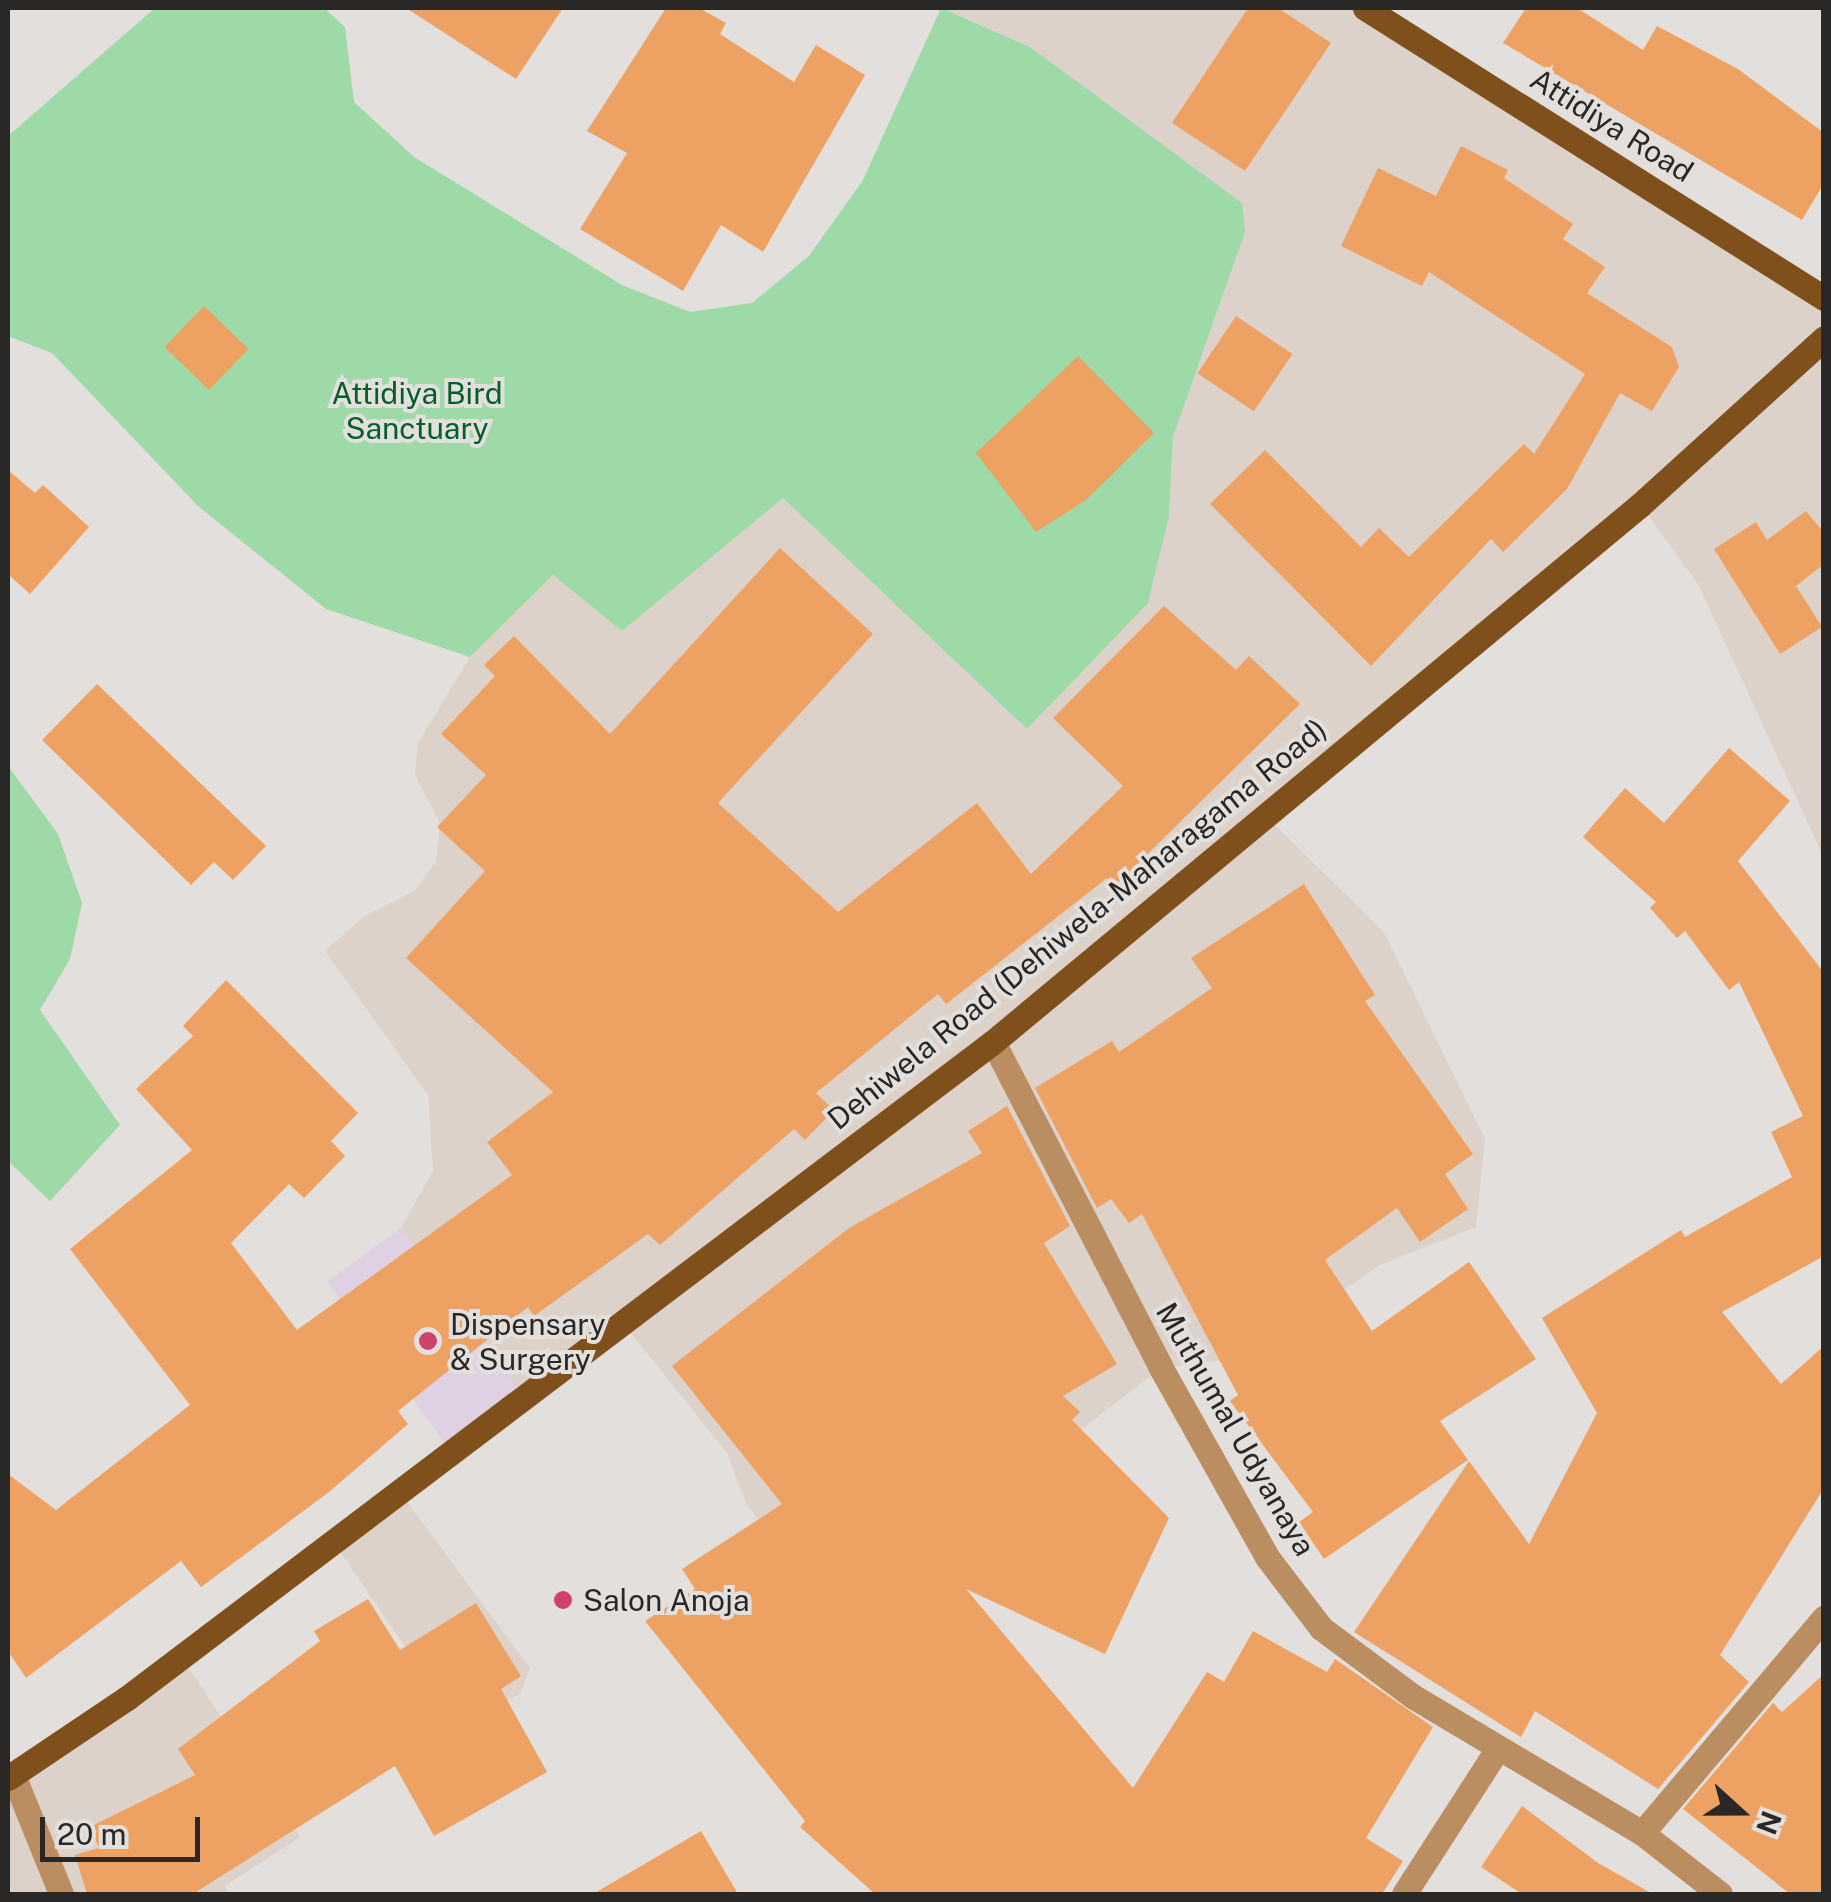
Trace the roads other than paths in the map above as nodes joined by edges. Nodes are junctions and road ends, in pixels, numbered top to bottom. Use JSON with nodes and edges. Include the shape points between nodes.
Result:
{"nodes":[{"id":1,"x":1365,"y":8,"type":"edge"},
{"id":2,"x":1824,"y":298,"type":"edge"},
{"id":3,"x":1824,"y":338,"type":"edge"},
{"id":4,"x":993,"y":1042,"type":"junction"},
{"id":5,"x":1824,"y":1618,"type":"edge"},
{"id":6,"x":1498,"y":1748,"type":"junction"},
{"id":7,"x":10,"y":1776,"type":"edge"},
{"id":8,"x":1642,"y":1833,"type":"junction"},
{"id":9,"x":61,"y":1894,"type":"edge"},
{"id":10,"x":1404,"y":1894,"type":"edge"},
{"id":11,"x":1720,"y":1894,"type":"edge"}],
"edges":[{"from":1,"to":2,"type":"main road","name":"Attidiya Road"},
{"from":3,"to":4,"type":"main road","name":"Dehiwela Road (Dehiwela-Maharagama Road)","via":[[1640,506]]},
{"from":4,"to":6,"type":"street","name":"Muthumal Udyanaya","via":[[1267,1557],[1320,1628]]},
{"from":4,"to":7,"type":"main road","name":"Dehiwela Road (Dehiwela-Maharagama Road)"},
{"from":5,"to":8,"type":"street"},
{"from":6,"to":8,"type":"street","name":"Muthumal Udyanaya"},
{"from":6,"to":10,"type":"street"},
{"from":7,"to":9,"type":"street"},
{"from":8,"to":11,"type":"street","name":"Muthumal Udyanaya"}]}
